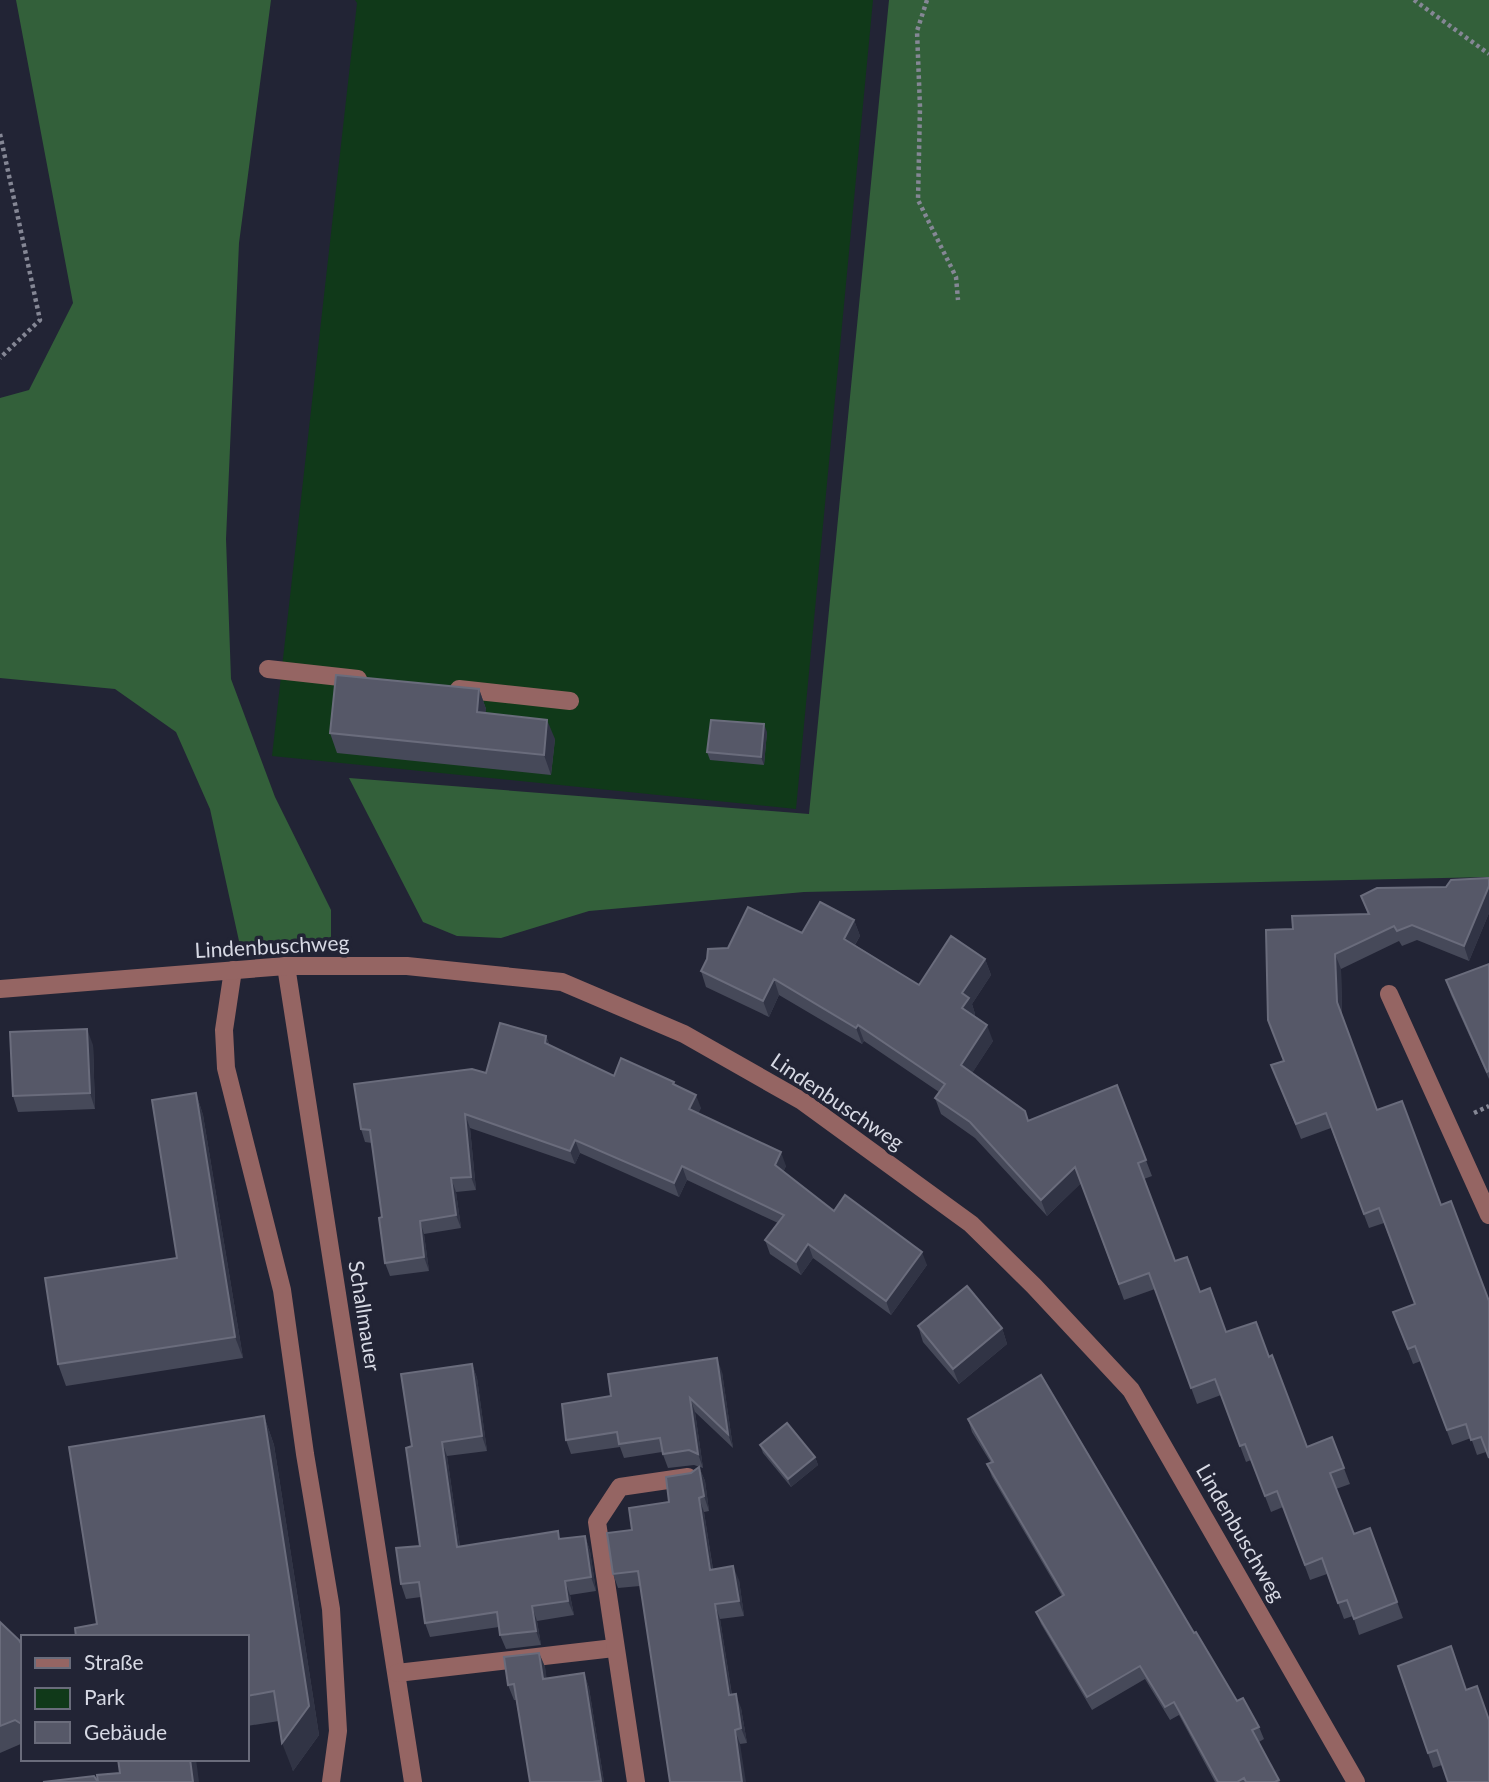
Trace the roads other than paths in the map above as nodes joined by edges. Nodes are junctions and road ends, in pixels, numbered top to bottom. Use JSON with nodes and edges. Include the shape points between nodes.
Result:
{"nodes":[{"id":1,"x":268,"y":669,"type":"dead end"},
{"id":2,"x":378,"y":681,"type":"edge"},
{"id":3,"x":446,"y":688,"type":"edge"},
{"id":4,"x":570,"y":701,"type":"dead end"},
{"id":5,"x":286,"y":966,"type":"junction"},
{"id":6,"x":233,"y":970,"type":"junction"},
{"id":7,"x":0,"y":989,"type":"edge"},
{"id":8,"x":1389,"y":993,"type":"dead end"},
{"id":9,"x":1489,"y":1215,"type":"edge"},
{"id":10,"x":695,"y":1476,"type":"edge"},
{"id":11,"x":614,"y":1648,"type":"junction"},
{"id":12,"x":397,"y":1673,"type":"junction"},
{"id":13,"x":331,"y":1782,"type":"edge"},
{"id":14,"x":413,"y":1782,"type":"edge"},
{"id":15,"x":636,"y":1782,"type":"edge"},
{"id":16,"x":1356,"y":1782,"type":"edge"}],
"edges":[{"from":1,"to":2,"type":"street"},
{"from":3,"to":4,"type":"street"},
{"from":5,"to":6,"type":"street","name":"Lindenbuschweg"},
{"from":5,"to":12,"type":"street","name":"Schallmauer"},
{"from":5,"to":16,"type":"street","name":"Lindenbuschweg","via":[[407,966],[562,982],[684,1034],[802,1101],[971,1224],[1131,1390]]},
{"from":6,"to":7,"type":"street","name":"Lindenbuschweg"},
{"from":6,"to":13,"type":"street","via":[[224,1030],[226,1068],[282,1290],[331,1609],[338,1731]]},
{"from":8,"to":9,"type":"street"},
{"from":10,"to":11,"type":"street","via":[[620,1487],[597,1522]]},
{"from":11,"to":12,"type":"street"},
{"from":11,"to":15,"type":"street"},
{"from":12,"to":14,"type":"street","name":"Schallmauer"}]}
